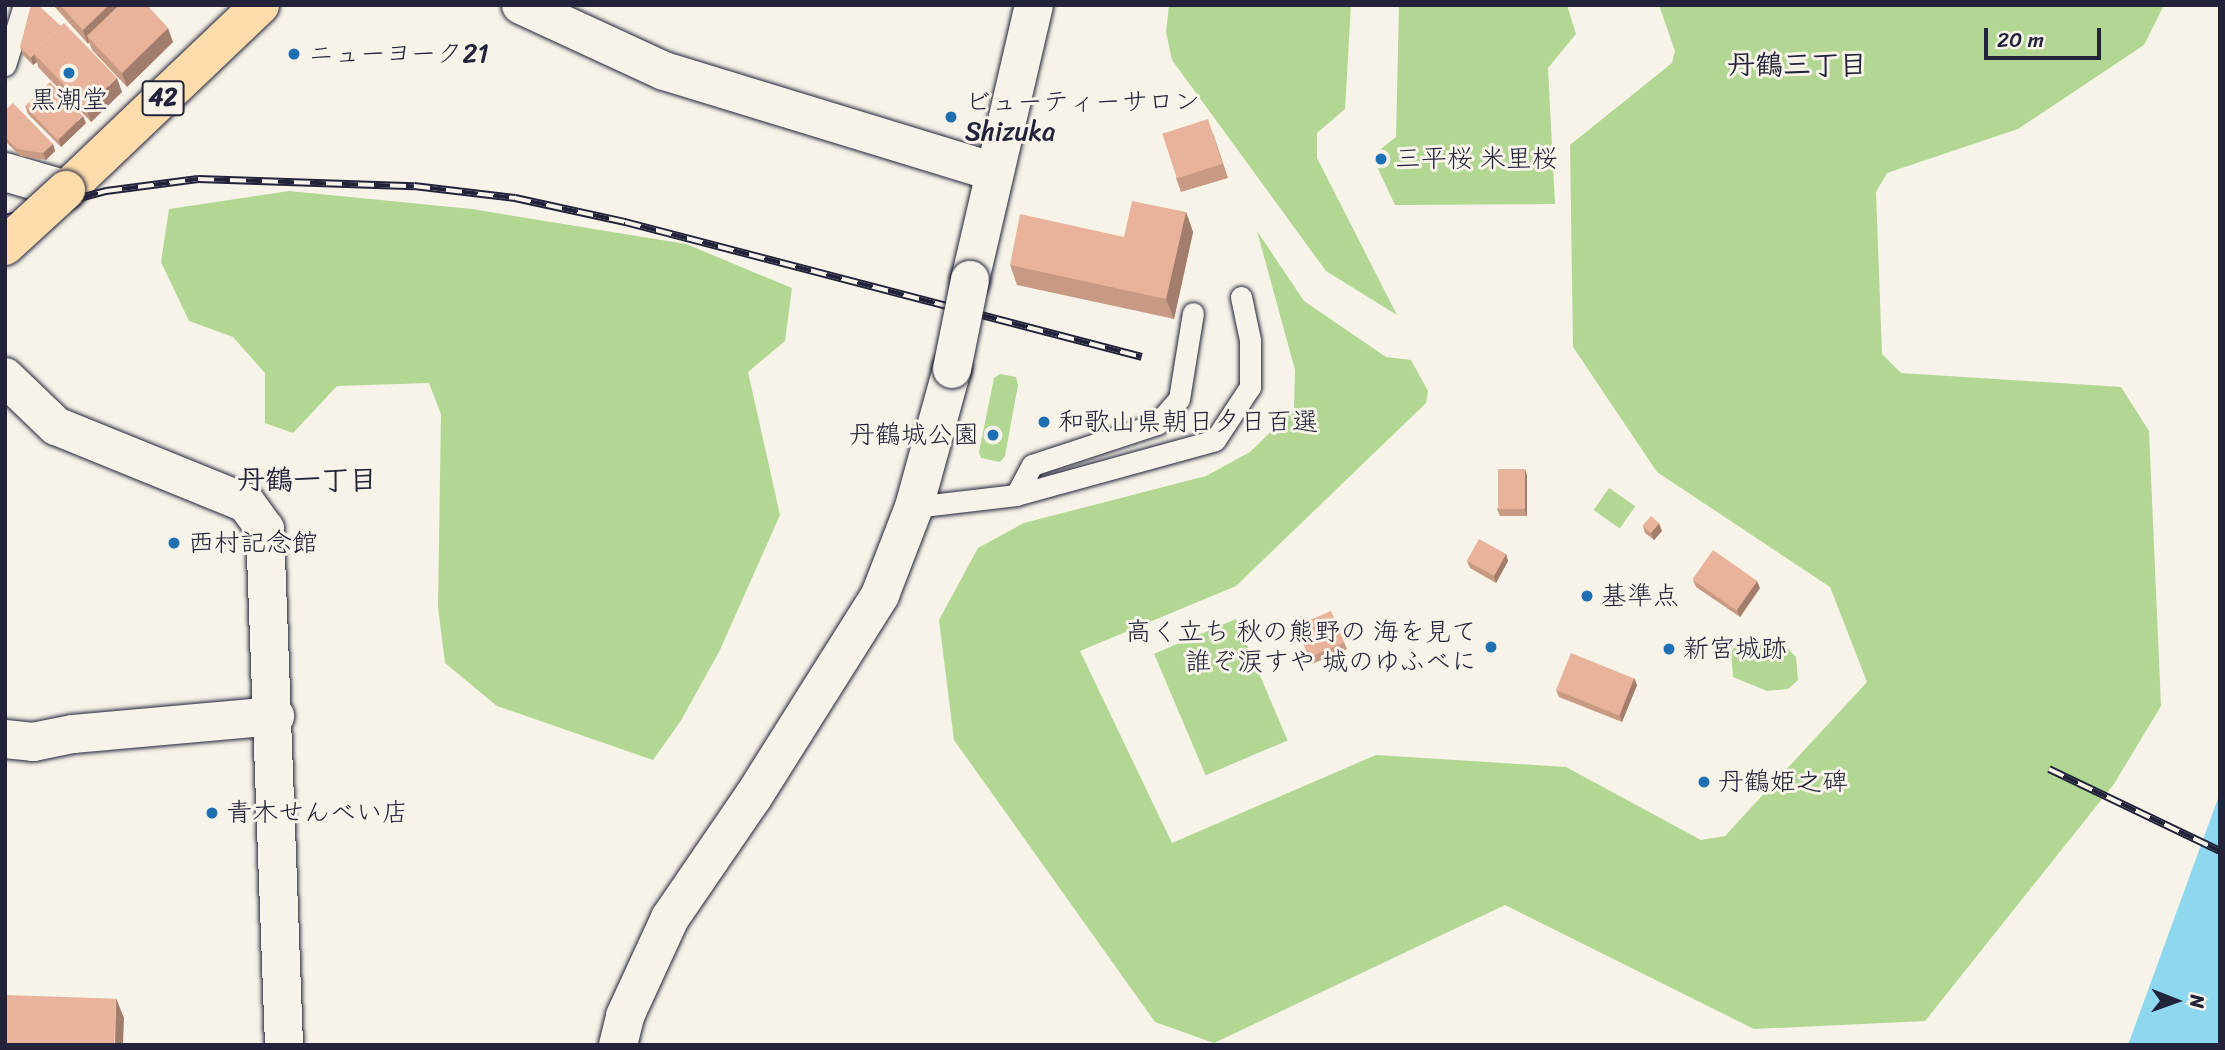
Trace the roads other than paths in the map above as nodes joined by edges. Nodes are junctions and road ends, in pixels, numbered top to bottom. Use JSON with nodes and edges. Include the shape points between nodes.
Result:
{"nodes":[{"id":1,"x":24,"y":5,"type":"edge"},
{"id":2,"x":260,"y":5,"type":"edge"},
{"id":3,"x":522,"y":5,"type":"edge"},
{"id":4,"x":1034,"y":5,"type":"edge"},
{"id":5,"x":5,"y":65,"type":"edge"},
{"id":6,"x":5,"y":172,"type":"edge"},
{"id":7,"x":994,"y":172,"type":"junction"},
{"id":8,"x":66,"y":190,"type":"junction"},
{"id":9,"x":5,"y":246,"type":"edge"},
{"id":10,"x":1241,"y":297,"type":"dead end"},
{"id":11,"x":1193,"y":313,"type":"dead end"},
{"id":12,"x":5,"y":377,"type":"edge"},
{"id":13,"x":1016,"y":495,"type":"junction"},
{"id":14,"x":914,"y":507,"type":"junction"},
{"id":15,"x":275,"y":716,"type":"junction"},
{"id":16,"x":5,"y":739,"type":"edge"},
{"id":17,"x":284,"y":1045,"type":"edge"},
{"id":18,"x":618,"y":1045,"type":"edge"}],
"edges":[{"from":1,"to":5,"type":"lane"},
{"from":2,"to":8,"type":"main road","number":"42"},
{"from":3,"to":7,"type":"street","via":[[664,71]]},
{"from":4,"to":7,"type":"street"},
{"from":6,"to":8,"type":"street"},
{"from":7,"to":14,"type":"street","bridge":true,"via":[[952,369]]},
{"from":8,"to":9,"type":"main road","number":"42","bridge":true},
{"from":10,"to":13,"type":"lane","via":[[1250,340],[1250,387],[1215,440]]},
{"from":11,"to":13,"type":"lane","via":[[1179,399],[1157,424],[1032,465]]},
{"from":12,"to":15,"type":"street","via":[[56,426],[246,503],[265,529]]},
{"from":13,"to":14,"type":"lane"},
{"from":14,"to":18,"type":"street","via":[[880,595],[753,797],[670,918],[625,1016]]},
{"from":15,"to":16,"type":"street","via":[[73,734],[33,742]]},
{"from":15,"to":17,"type":"street"}]}
